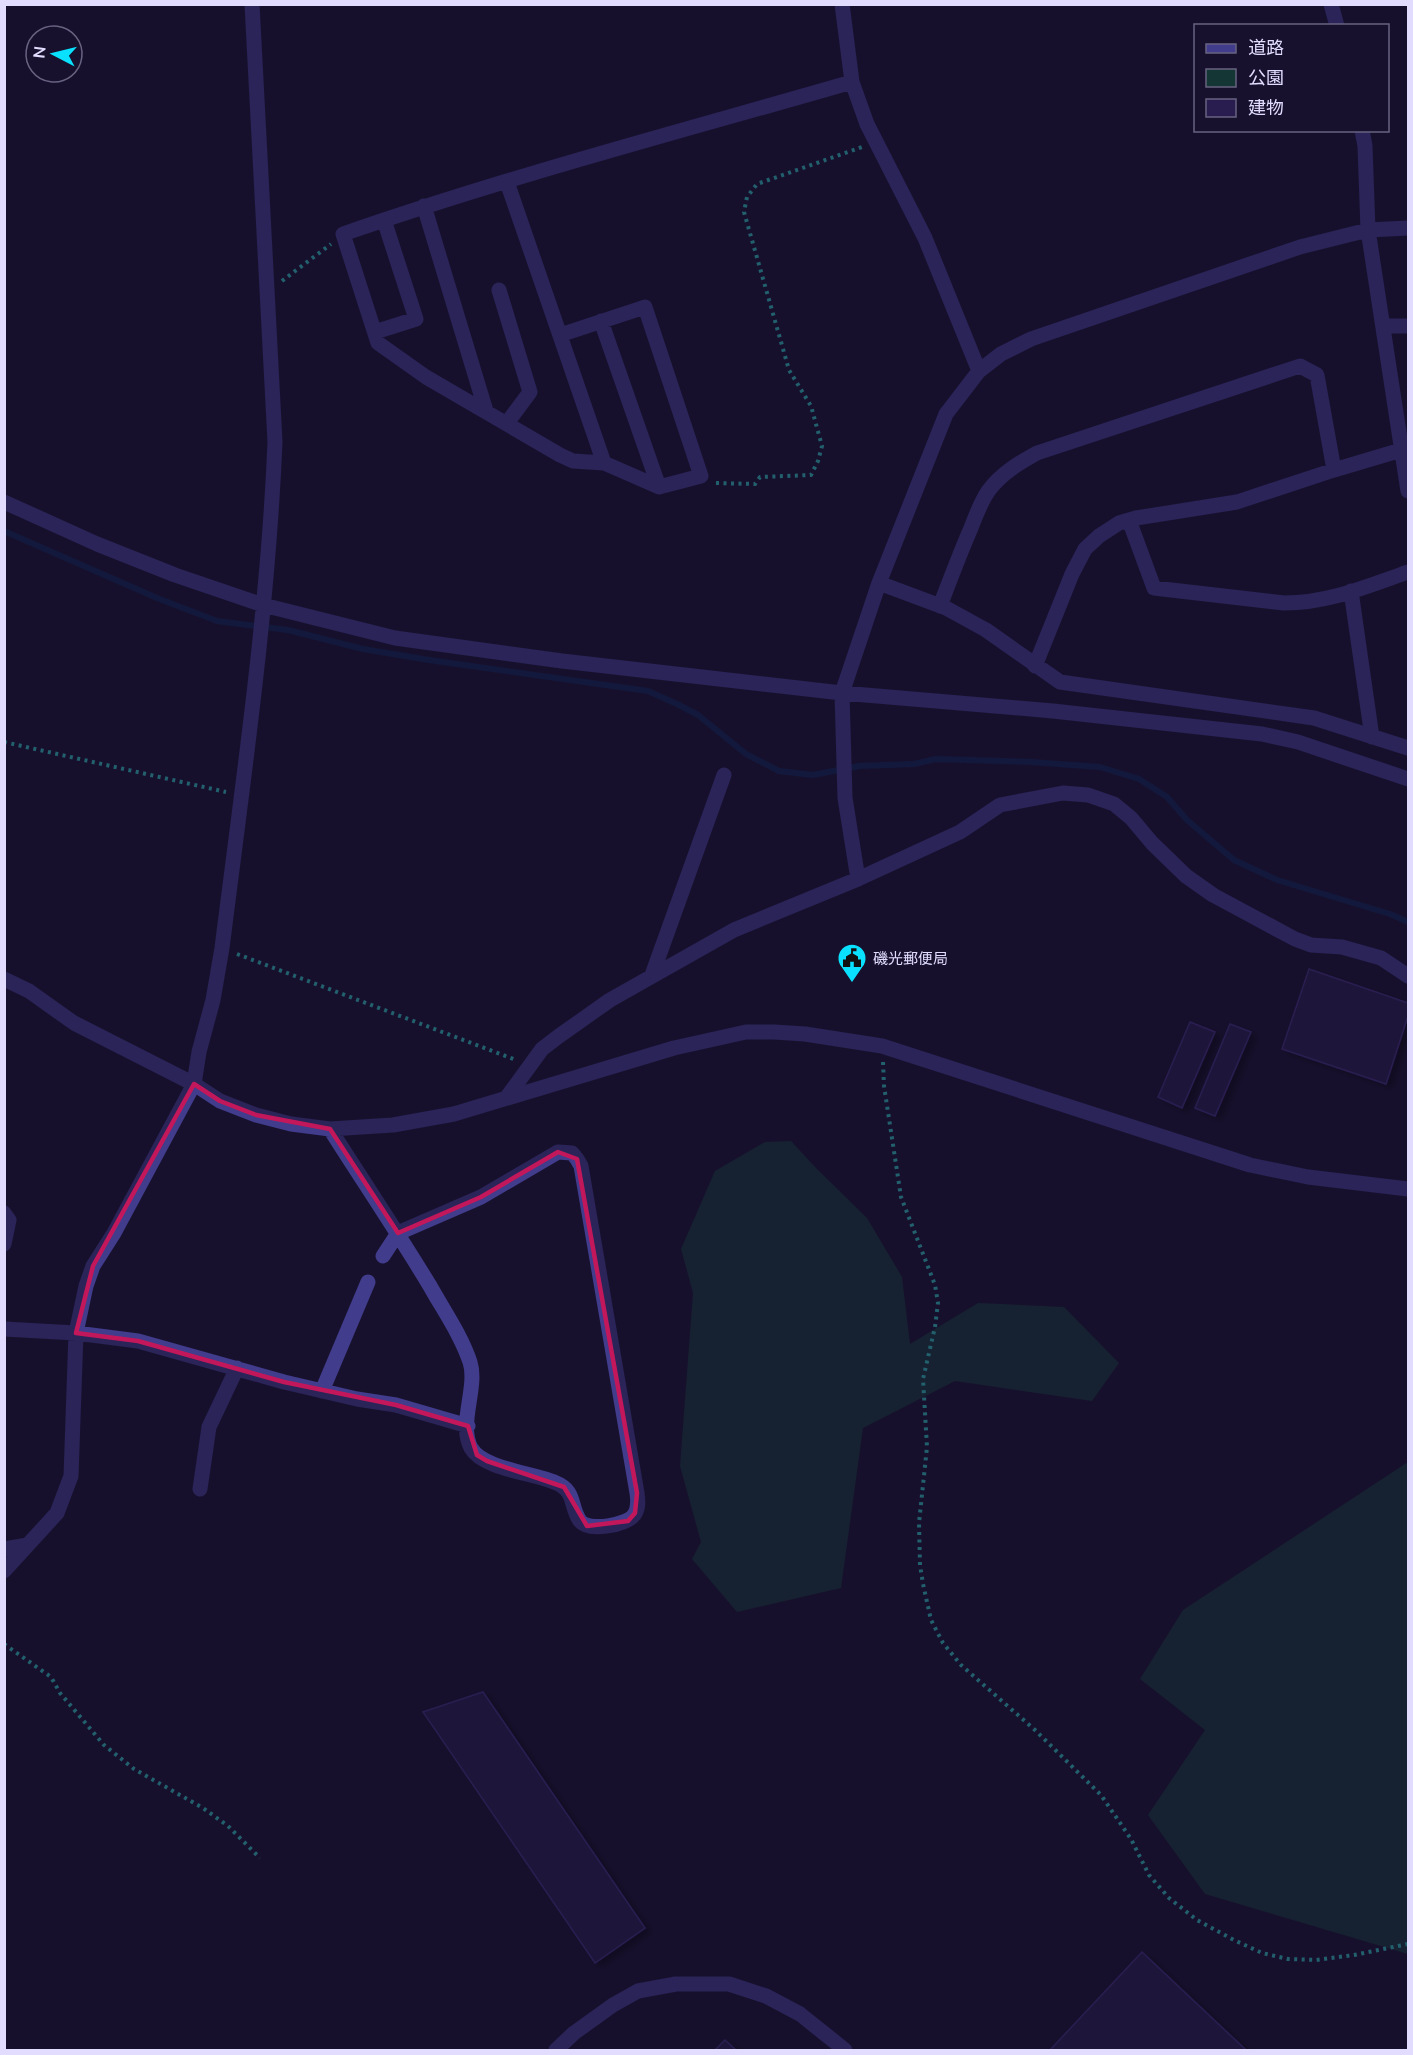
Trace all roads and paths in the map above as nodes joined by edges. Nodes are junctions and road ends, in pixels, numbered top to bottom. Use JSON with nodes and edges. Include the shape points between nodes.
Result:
{"nodes":[{"id":1,"x":252,"y":4,"type":"edge"},
{"id":2,"x":842,"y":4,"type":"edge"},
{"id":3,"x":1331,"y":4,"type":"edge"},
{"id":4,"x":1336,"y":24,"type":"edge"},
{"id":5,"x":852,"y":82,"type":"junction"},
{"id":6,"x":1362,"y":132,"type":"edge"},
{"id":7,"x":876,"y":142,"type":"junction"},
{"id":8,"x":507,"y":182,"type":"junction"},
{"id":9,"x":424,"y":206,"type":"junction"},
{"id":10,"x":384,"y":220,"type":"junction"},
{"id":11,"x":1408,"y":228,"type":"edge"},
{"id":12,"x":1368,"y":230,"type":"junction"},
{"id":13,"x":343,"y":234,"type":"junction"},
{"id":14,"x":268,"y":290,"type":"junction"},
{"id":15,"x":499,"y":290,"type":"dead end"},
{"id":16,"x":601,"y":321,"type":"junction"},
{"id":17,"x":1383,"y":326,"type":"junction"},
{"id":18,"x":1408,"y":326,"type":"edge"},
{"id":19,"x":375,"y":332,"type":"junction"},
{"id":20,"x":560,"y":335,"type":"junction"},
{"id":21,"x":979,"y":372,"type":"junction"},
{"id":22,"x":486,"y":411,"type":"junction"},
{"id":23,"x":507,"y":423,"type":"junction"},
{"id":24,"x":1406,"y":449,"type":"edge"},
{"id":25,"x":604,"y":464,"type":"junction"},
{"id":26,"x":1334,"y":470,"type":"junction"},
{"id":27,"x":701,"y":476,"type":"junction"},
{"id":28,"x":659,"y":487,"type":"junction"},
{"id":29,"x":1408,"y":490,"type":"edge"},
{"id":30,"x":4,"y":502,"type":"edge"},
{"id":31,"x":1129,"y":520,"type":"junction"},
{"id":32,"x":1408,"y":572,"type":"edge"},
{"id":33,"x":879,"y":583,"type":"junction"},
{"id":34,"x":1351,"y":591,"type":"junction"},
{"id":35,"x":939,"y":606,"type":"junction"},
{"id":36,"x":263,"y":610,"type":"junction"},
{"id":37,"x":1035,"y":666,"type":"junction"},
{"id":38,"x":842,"y":693,"type":"junction"},
{"id":39,"x":1372,"y":737,"type":"junction"},
{"id":40,"x":4,"y":742,"type":"edge"},
{"id":41,"x":1408,"y":748,"type":"edge"},
{"id":42,"x":724,"y":775,"type":"dead end"},
{"id":43,"x":1408,"y":778,"type":"edge"},
{"id":44,"x":241,"y":795,"type":"junction"},
{"id":45,"x":858,"y":879,"type":"junction"},
{"id":46,"x":222,"y":948,"type":"junction"},
{"id":47,"x":652,"y":975,"type":"junction"},
{"id":48,"x":1408,"y":976,"type":"edge"},
{"id":49,"x":4,"y":979,"type":"edge"},
{"id":50,"x":882,"y":1046,"type":"junction"},
{"id":51,"x":531,"y":1064,"type":"junction"},
{"id":52,"x":194,"y":1084,"type":"junction"},
{"id":53,"x":507,"y":1097,"type":"junction"},
{"id":54,"x":330,"y":1129,"type":"junction"},
{"id":55,"x":1408,"y":1189,"type":"edge"},
{"id":56,"x":4,"y":1212,"type":"edge"},
{"id":57,"x":398,"y":1233,"type":"junction"},
{"id":58,"x":4,"y":1244,"type":"edge"},
{"id":59,"x":383,"y":1256,"type":"dead end"},
{"id":60,"x":368,"y":1282,"type":"dead end"},
{"id":61,"x":4,"y":1329,"type":"edge"},
{"id":62,"x":76,"y":1333,"type":"junction"},
{"id":63,"x":237,"y":1368,"type":"junction"},
{"id":64,"x":322,"y":1391,"type":"junction"},
{"id":65,"x":468,"y":1426,"type":"junction"},
{"id":66,"x":200,"y":1489,"type":"dead end"},
{"id":67,"x":28,"y":1545,"type":"junction"},
{"id":68,"x":4,"y":1549,"type":"edge"},
{"id":69,"x":4,"y":1571,"type":"edge"},
{"id":70,"x":4,"y":1644,"type":"edge"},
{"id":71,"x":260,"y":1858,"type":"dead end"},
{"id":72,"x":1408,"y":1944,"type":"edge"},
{"id":73,"x":556,"y":2050,"type":"edge"},
{"id":74,"x":845,"y":2050,"type":"edge"}],
"edges":[{"from":1,"to":14,"type":"street"},
{"from":2,"to":5,"type":"street"},
{"from":3,"to":4,"type":"street"},
{"from":5,"to":7,"type":"street"},
{"from":5,"to":8,"type":"street"},
{"from":6,"to":12,"type":"street"},
{"from":7,"to":21,"type":"street","via":[[925,238]]},
{"from":7,"to":27,"type":"path","via":[[757,184],[745,204],[744,212],[789,370],[811,406],[822,446],[811,475],[760,477],[755,484],[712,483]]},
{"from":8,"to":9,"type":"street"},
{"from":8,"to":20,"type":"street"},
{"from":9,"to":10,"type":"street"},
{"from":9,"to":22,"type":"street"},
{"from":10,"to":13,"type":"street"},
{"from":10,"to":19,"type":"street","via":[[416,319]]},
{"from":11,"to":12,"type":"street"},
{"from":12,"to":17,"type":"street"},
{"from":12,"to":21,"type":"street","via":[[1300,247],[1031,339],[1001,354]]},
{"from":13,"to":14,"type":"path"},
{"from":13,"to":19,"type":"street"},
{"from":14,"to":36,"type":"street","via":[[275,442]]},
{"from":15,"to":23,"type":"street","via":[[530,392]]},
{"from":16,"to":20,"type":"street"},
{"from":16,"to":27,"type":"street","via":[[645,307]]},
{"from":16,"to":28,"type":"street"},
{"from":17,"to":18,"type":"street"},
{"from":17,"to":24,"type":"street"},
{"from":19,"to":22,"type":"street","via":[[378,343],[426,377]]},
{"from":20,"to":25,"type":"street"},
{"from":21,"to":33,"type":"street","via":[[946,414]]},
{"from":22,"to":23,"type":"street"},
{"from":23,"to":25,"type":"street","via":[[573,461]]},
{"from":24,"to":26,"type":"street"},
{"from":24,"to":29,"type":"street"},
{"from":25,"to":28,"type":"street"},
{"from":26,"to":31,"type":"street","via":[[1237,502]]},
{"from":26,"to":35,"type":"street","via":[[1317,375],[1300,366],[1037,453],[1005,473],[989,489]]},
{"from":27,"to":28,"type":"street"},
{"from":30,"to":36,"type":"street"},
{"from":31,"to":34,"type":"street","via":[[1154,588],[1284,603],[1331,598]]},
{"from":31,"to":37,"type":"street","via":[[1085,549]]},
{"from":32,"to":34,"type":"street"},
{"from":33,"to":35,"type":"street"},
{"from":33,"to":38,"type":"street"},
{"from":34,"to":39,"type":"street"},
{"from":35,"to":37,"type":"street","via":[[986,630]]},
{"from":36,"to":38,"type":"street","via":[[395,638]]},
{"from":36,"to":44,"type":"street"},
{"from":37,"to":39,"type":"street","via":[[1060,682],[1314,718]]},
{"from":38,"to":43,"type":"street","via":[[1262,734]]},
{"from":38,"to":45,"type":"street","via":[[843,778]]},
{"from":39,"to":41,"type":"street"},
{"from":40,"to":44,"type":"path"},
{"from":42,"to":47,"type":"street"},
{"from":44,"to":46,"type":"street"},
{"from":45,"to":47,"type":"street","via":[[734,930]]},
{"from":45,"to":48,"type":"street","via":[[960,832],[1000,805],[1063,793],[1088,795],[1114,804],[1186,876],[1213,895],[1295,939],[1381,958]]},
{"from":46,"to":51,"type":"path"},
{"from":46,"to":52,"type":"street"},
{"from":47,"to":51,"type":"street","via":[[559,1036]]},
{"from":49,"to":52,"type":"street","via":[[74,1023]]},
{"from":50,"to":53,"type":"street","via":[[805,1034],[746,1032],[674,1048]]},
{"from":50,"to":55,"type":"street","via":[[1250,1165],[1308,1177]]},
{"from":50,"to":72,"type":"path","via":[[884,1086],[901,1197],[935,1285],[938,1303],[923,1379],[927,1447],[919,1523],[922,1584],[931,1620],[943,1643],[961,1665],[1101,1795],[1131,1839],[1149,1875],[1169,1898],[1197,1920],[1262,1953],[1288,1959],[1316,1960]]},
{"from":51,"to":53,"type":"street"},
{"from":52,"to":54,"type":"street","via":[[220,1101],[256,1115]]},
{"from":52,"to":62,"type":"street","via":[[93,1266]]},
{"from":53,"to":54,"type":"street","via":[[454,1114],[393,1125]]},
{"from":54,"to":57,"type":"street"},
{"from":56,"to":58,"type":"street","via":[[9,1220]]},
{"from":57,"to":59,"type":"street"},
{"from":57,"to":65,"type":"street","via":[[460,1336],[471,1366]]},
{"from":57,"to":65,"type":"street","via":[[481,1197],[558,1152],[572,1153],[581,1166],[637,1493],[635,1513],[628,1521],[587,1526],[580,1521],[571,1494],[564,1487],[500,1467],[477,1455],[469,1442]]},
{"from":60,"to":64,"type":"street"},
{"from":61,"to":62,"type":"street"},
{"from":62,"to":63,"type":"street","via":[[138,1341]]},
{"from":62,"to":67,"type":"street","via":[[71,1476],[57,1512]]},
{"from":63,"to":64,"type":"street"},
{"from":63,"to":66,"type":"street","via":[[209,1427]]},
{"from":64,"to":65,"type":"street","via":[[396,1405]]},
{"from":67,"to":68,"type":"street"},
{"from":67,"to":69,"type":"street"},
{"from":70,"to":71,"type":"path","via":[[51,1677],[104,1745],[134,1769],[228,1826]]},
{"from":73,"to":74,"type":"street","via":[[581,2028],[638,1991],[676,1984],[729,1984],[766,1996],[800,2014]]}]}
